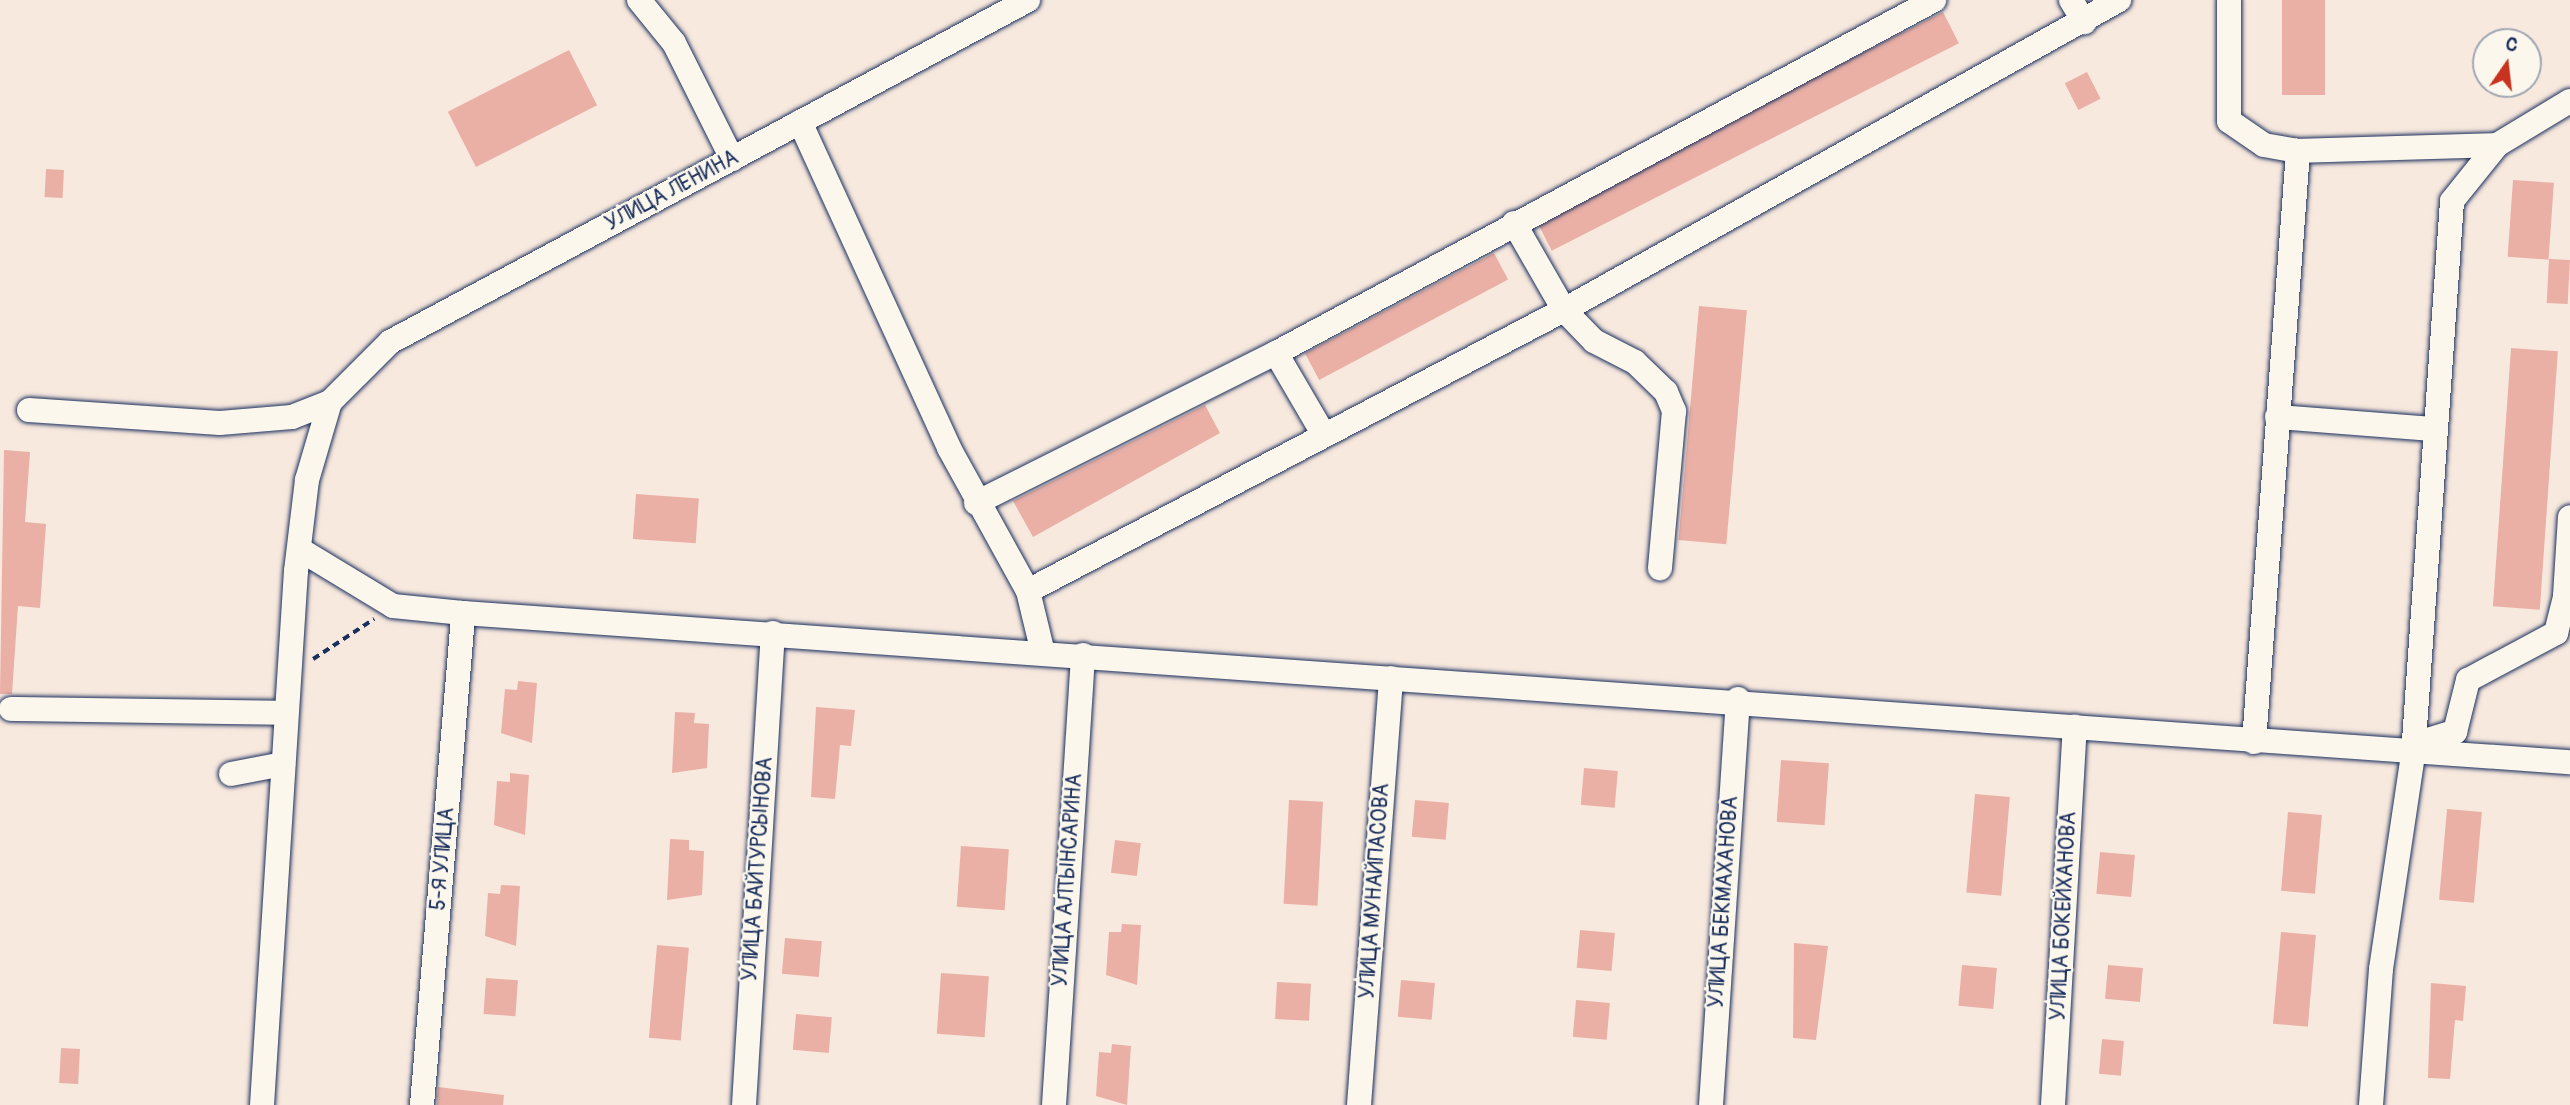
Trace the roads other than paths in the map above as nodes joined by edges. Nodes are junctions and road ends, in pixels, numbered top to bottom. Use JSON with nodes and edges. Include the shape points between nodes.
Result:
{"nodes":[{"id":1,"x":639,"y":0,"type":"edge"},
{"id":2,"x":1028,"y":0,"type":"edge"},
{"id":3,"x":1934,"y":0,"type":"edge"},
{"id":4,"x":2070,"y":0,"type":"edge"},
{"id":5,"x":2119,"y":0,"type":"edge"},
{"id":6,"x":2229,"y":0,"type":"edge"},
{"id":7,"x":2084,"y":22,"type":"junction"},
{"id":8,"x":2570,"y":101,"type":"edge"},
{"id":9,"x":800,"y":122,"type":"junction"},
{"id":10,"x":2497,"y":145,"type":"junction"},
{"id":11,"x":2298,"y":151,"type":"junction"},
{"id":12,"x":732,"y":159,"type":"junction"},
{"id":13,"x":1514,"y":223,"type":"junction"},
{"id":14,"x":1564,"y":310,"type":"junction"},
{"id":15,"x":1276,"y":353,"type":"junction"},
{"id":16,"x":330,"y":402,"type":"junction"},
{"id":17,"x":29,"y":410,"type":"dead end"},
{"id":18,"x":2277,"y":416,"type":"junction"},
{"id":19,"x":2434,"y":429,"type":"junction"},
{"id":20,"x":1324,"y":435,"type":"junction"},
{"id":21,"x":976,"y":503,"type":"junction"},
{"id":22,"x":2570,"y":517,"type":"edge"},
{"id":23,"x":299,"y":549,"type":"junction"},
{"id":24,"x":1660,"y":568,"type":"dead end"},
{"id":25,"x":1028,"y":591,"type":"junction"},
{"id":26,"x":2567,"y":596,"type":"edge"},
{"id":27,"x":463,"y":613,"type":"junction"},
{"id":28,"x":773,"y":633,"type":"junction"},
{"id":29,"x":1044,"y":653,"type":"junction"},
{"id":30,"x":1083,"y":656,"type":"junction"},
{"id":31,"x":1391,"y":678,"type":"junction"},
{"id":32,"x":1738,"y":699,"type":"junction"},
{"id":33,"x":11,"y":709,"type":"dead end"},
{"id":34,"x":285,"y":713,"type":"junction"},
{"id":35,"x":2075,"y":727,"type":"junction"},
{"id":36,"x":2254,"y":742,"type":"junction"},
{"id":37,"x":2414,"y":749,"type":"junction"},
{"id":38,"x":2570,"y":762,"type":"edge"},
{"id":39,"x":283,"y":764,"type":"junction"},
{"id":40,"x":231,"y":774,"type":"dead end"},
{"id":41,"x":262,"y":1105,"type":"edge"},
{"id":42,"x":422,"y":1105,"type":"edge"},
{"id":43,"x":744,"y":1105,"type":"edge"},
{"id":44,"x":1054,"y":1105,"type":"edge"},
{"id":45,"x":1359,"y":1105,"type":"edge"},
{"id":46,"x":1711,"y":1105,"type":"edge"},
{"id":47,"x":2053,"y":1105,"type":"edge"},
{"id":48,"x":2371,"y":1105,"type":"edge"}],
"edges":[{"from":1,"to":12,"type":"street","via":[[674,43]]},
{"from":2,"to":9,"type":"street","name":"УЛИЦА ЛЕНИНА"},
{"from":3,"to":13,"type":"street"},
{"from":4,"to":7,"type":"street"},
{"from":5,"to":7,"type":"street"},
{"from":6,"to":11,"type":"street","via":[[2229,121],[2264,145]]},
{"from":7,"to":14,"type":"street"},
{"from":8,"to":10,"type":"street"},
{"from":9,"to":12,"type":"street","name":"УЛИЦА ЛЕНИНА"},
{"from":9,"to":21,"type":"street"},
{"from":10,"to":11,"type":"street"},
{"from":10,"to":19,"type":"street","via":[[2452,201]]},
{"from":11,"to":18,"type":"street"},
{"from":12,"to":16,"type":"street","name":"УЛИЦА ЛЕНИНА","via":[[390,342]]},
{"from":13,"to":14,"type":"street"},
{"from":13,"to":15,"type":"street"},
{"from":14,"to":20,"type":"street"},
{"from":14,"to":24,"type":"street","via":[[1594,341],[1652,374],[1674,411]]},
{"from":15,"to":20,"type":"street"},
{"from":15,"to":21,"type":"street"},
{"from":16,"to":17,"type":"street","via":[[292,417],[220,423]]},
{"from":16,"to":23,"type":"street","via":[[307,480]]},
{"from":18,"to":19,"type":"street"},
{"from":18,"to":36,"type":"street"},
{"from":19,"to":37,"type":"street"},
{"from":20,"to":25,"type":"street"},
{"from":21,"to":25,"type":"street"},
{"from":22,"to":26,"type":"street"},
{"from":23,"to":27,"type":"street","via":[[393,606]]},
{"from":23,"to":34,"type":"street"},
{"from":25,"to":29,"type":"street"},
{"from":26,"to":37,"type":"street","via":[[2556,634],[2468,680],[2455,732]]},
{"from":27,"to":28,"type":"street"},
{"from":27,"to":42,"type":"street","name":"5-Я УЛИЦА"},
{"from":28,"to":29,"type":"street"},
{"from":28,"to":43,"type":"street","name":"УЛИЦА БАЙТУРСЫНОВА"},
{"from":29,"to":30,"type":"street"},
{"from":30,"to":31,"type":"street"},
{"from":30,"to":44,"type":"street","name":"УЛИЦА АЛТЫНСАРИНА"},
{"from":31,"to":32,"type":"street"},
{"from":31,"to":45,"type":"street","name":"УЛИЦА МУНАЙПАСОВА"},
{"from":32,"to":35,"type":"street"},
{"from":32,"to":46,"type":"street","name":"УЛИЦА БЕКМАХАНОВА"},
{"from":33,"to":34,"type":"street"},
{"from":34,"to":39,"type":"street"},
{"from":35,"to":36,"type":"street"},
{"from":35,"to":47,"type":"street","name":"УЛИЦА БОКЕЙХАНОВА"},
{"from":36,"to":37,"type":"street"},
{"from":37,"to":38,"type":"street"},
{"from":37,"to":48,"type":"street","via":[[2381,969]]},
{"from":39,"to":40,"type":"street"},
{"from":39,"to":41,"type":"street"}]}
